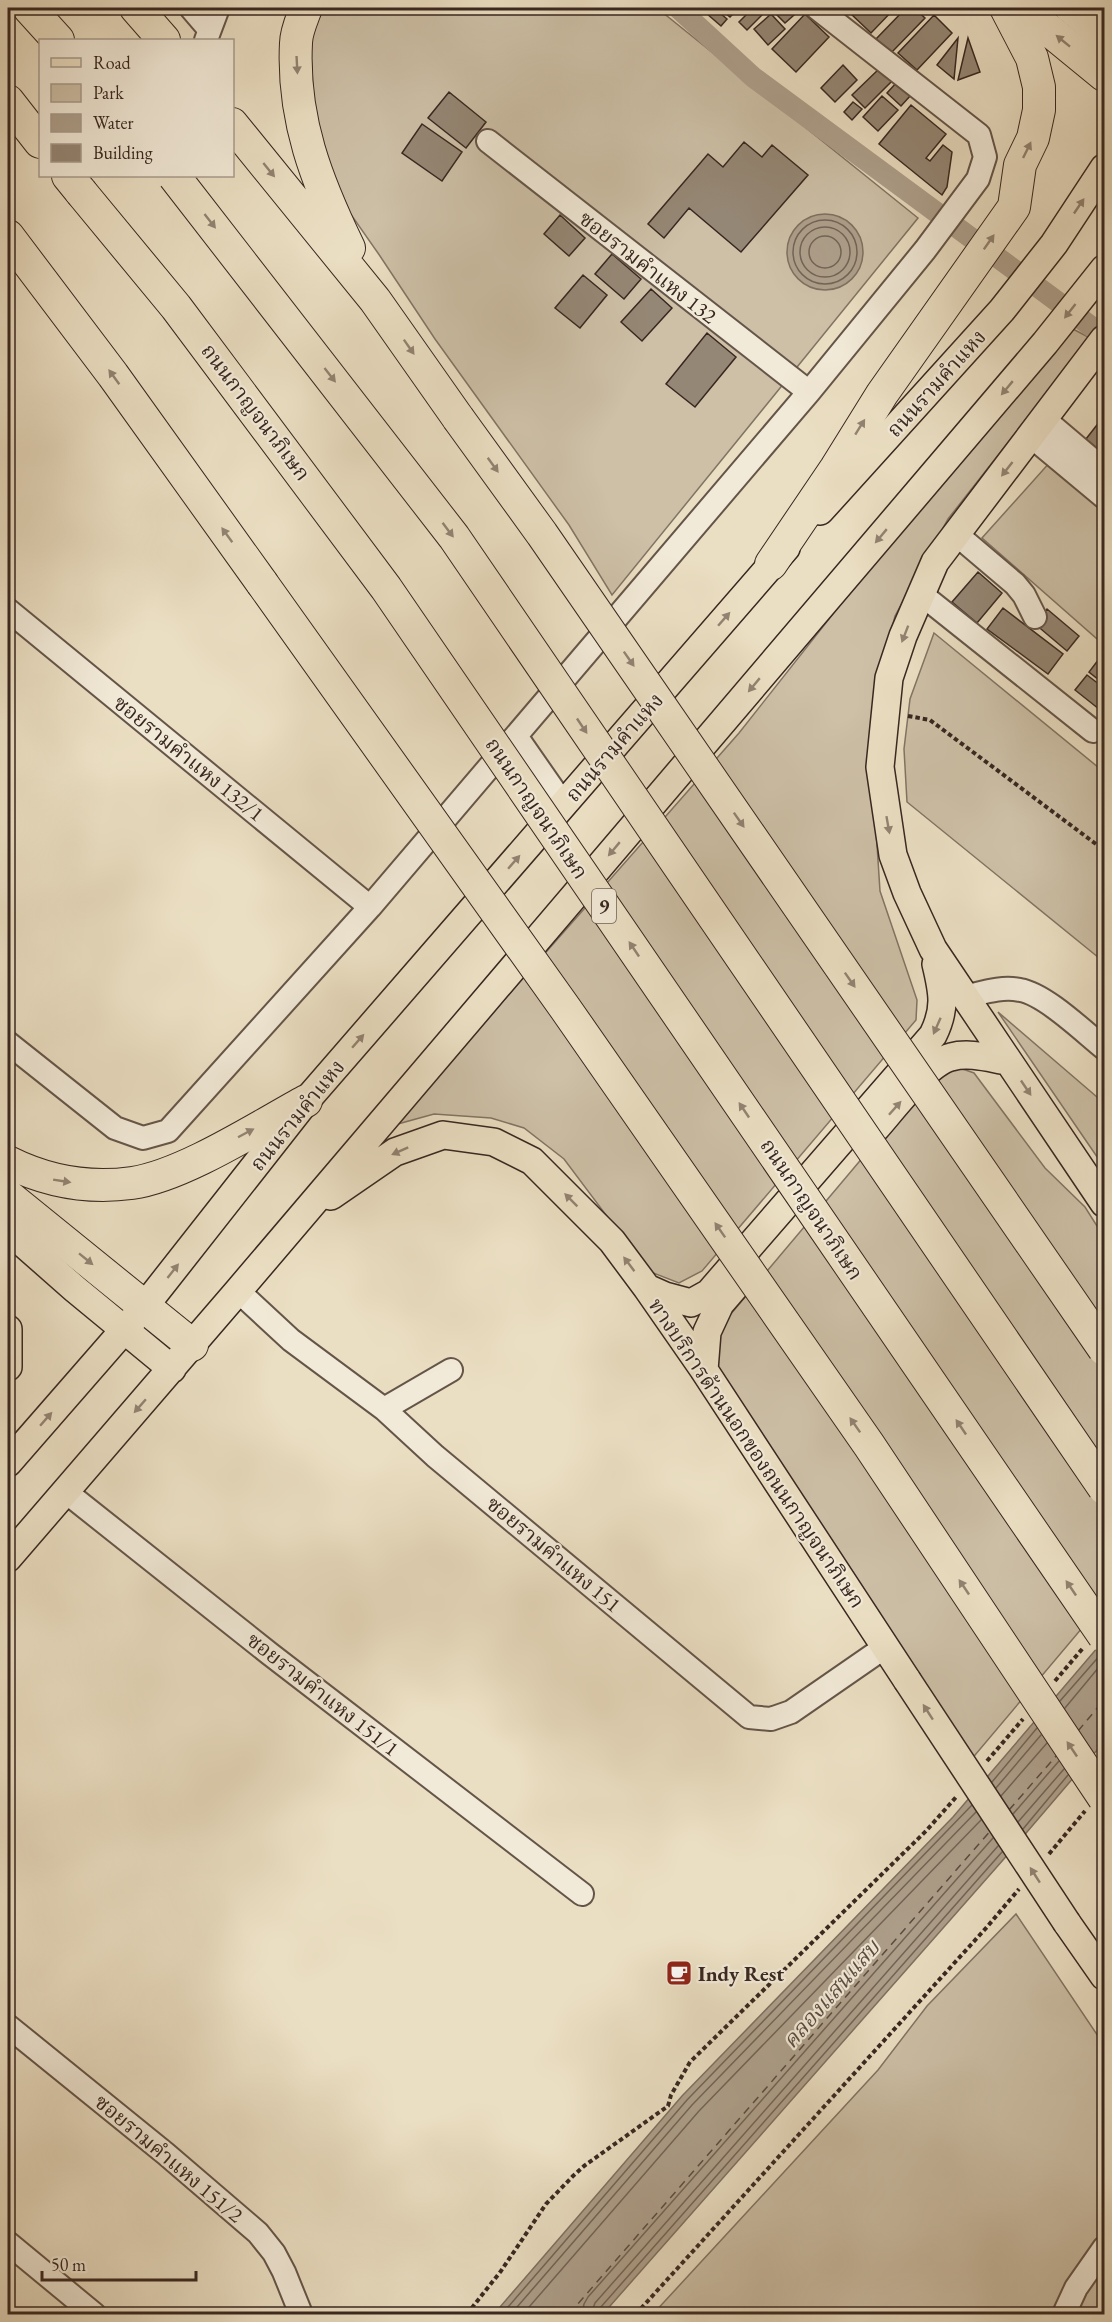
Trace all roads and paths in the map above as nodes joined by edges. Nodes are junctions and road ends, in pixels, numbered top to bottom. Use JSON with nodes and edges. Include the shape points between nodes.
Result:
{"nodes":[{"id":1,"x":29,"y":8,"type":"edge"},
{"id":2,"x":136,"y":8,"type":"edge"},
{"id":3,"x":191,"y":8,"type":"edge"},
{"id":4,"x":218,"y":8,"type":"edge"},
{"id":5,"x":306,"y":8,"type":"edge"},
{"id":6,"x":816,"y":8,"type":"edge"},
{"id":7,"x":1006,"y":8,"type":"edge"},
{"id":8,"x":1022,"y":8,"type":"edge"},
{"id":9,"x":1068,"y":8,"type":"edge"},
{"id":10,"x":207,"y":35,"type":"edge"},
{"id":11,"x":1104,"y":38,"type":"edge"},
{"id":12,"x":57,"y":39,"type":"edge"},
{"id":13,"x":163,"y":39,"type":"edge"},
{"id":14,"x":1104,"y":75,"type":"edge"},
{"id":15,"x":8,"y":101,"type":"edge"},
{"id":16,"x":234,"y":126,"type":"edge"},
{"id":17,"x":39,"y":141,"type":"edge"},
{"id":18,"x":488,"y":141,"type":"dead end"},
{"id":19,"x":1104,"y":168,"type":"edge"},
{"id":20,"x":175,"y":177,"type":"edge"},
{"id":21,"x":74,"y":184,"type":"edge"},
{"id":22,"x":8,"y":236,"type":"edge"},
{"id":23,"x":1100,"y":274,"type":"edge"},
{"id":24,"x":375,"y":300,"type":"junction"},
{"id":25,"x":1104,"y":339,"type":"edge"},
{"id":26,"x":809,"y":392,"type":"junction"},
{"id":27,"x":1039,"y":428,"type":"junction"},
{"id":28,"x":1104,"y":470,"type":"edge"},
{"id":29,"x":1104,"y":496,"type":"edge"},
{"id":30,"x":956,"y":534,"type":"junction"},
{"id":31,"x":771,"y":564,"type":"junction"},
{"id":32,"x":921,"y":594,"type":"junction"},
{"id":33,"x":8,"y":610,"type":"edge"},
{"id":34,"x":1035,"y":616,"type":"dead end"},
{"id":35,"x":885,"y":712,"type":"junction"},
{"id":36,"x":1093,"y":731,"type":"dead end"},
{"id":37,"x":516,"y":736,"type":"junction"},
{"id":38,"x":564,"y":805,"type":"junction"},
{"id":39,"x":1104,"y":850,"type":"edge"},
{"id":40,"x":370,"y":907,"type":"junction"},
{"id":41,"x":933,"y":949,"type":"junction"},
{"id":42,"x":964,"y":997,"type":"junction"},
{"id":43,"x":8,"y":1043,"type":"edge"},
{"id":44,"x":1104,"y":1048,"type":"edge"},
{"id":45,"x":1007,"y":1061,"type":"junction"},
{"id":46,"x":306,"y":1101,"type":"junction"},
{"id":47,"x":8,"y":1162,"type":"edge"},
{"id":48,"x":8,"y":1196,"type":"edge"},
{"id":49,"x":1104,"y":1203,"type":"edge"},
{"id":50,"x":303,"y":1215,"type":"junction"},
{"id":51,"x":8,"y":1230,"type":"edge"},
{"id":52,"x":647,"y":1288,"type":"junction"},
{"id":53,"x":238,"y":1291,"type":"junction"},
{"id":54,"x":134,"y":1318,"type":"junction"},
{"id":55,"x":8,"y":1329,"type":"edge"},
{"id":56,"x":192,"y":1345,"type":"junction"},
{"id":57,"x":1104,"y":1349,"type":"edge"},
{"id":58,"x":8,"y":1367,"type":"edge"},
{"id":59,"x":172,"y":1369,"type":"junction"},
{"id":60,"x":450,"y":1370,"type":"dead end"},
{"id":61,"x":704,"y":1370,"type":"junction"},
{"id":62,"x":384,"y":1409,"type":"junction"},
{"id":63,"x":8,"y":1463,"type":"edge"},
{"id":64,"x":1104,"y":1488,"type":"edge"},
{"id":65,"x":66,"y":1492,"type":"junction"},
{"id":66,"x":8,"y":1558,"type":"edge"},
{"id":67,"x":1097,"y":1639,"type":"edge"},
{"id":68,"x":885,"y":1647,"type":"junction"},
{"id":69,"x":1051,"y":1686,"type":"dead end"},
{"id":70,"x":1028,"y":1713,"type":"dead end"},
{"id":71,"x":983,"y":1765,"type":"dead end"},
{"id":72,"x":962,"y":1791,"type":"dead end"},
{"id":73,"x":1097,"y":1801,"type":"edge"},
{"id":74,"x":1046,"y":1857,"type":"dead end"},
{"id":75,"x":1024,"y":1884,"type":"dead end"},
{"id":76,"x":582,"y":1894,"type":"dead end"},
{"id":77,"x":1104,"y":1976,"type":"edge"},
{"id":78,"x":8,"y":2026,"type":"edge"},
{"id":79,"x":8,"y":2243,"type":"edge"},
{"id":80,"x":1104,"y":2248,"type":"edge"},
{"id":81,"x":94,"y":2314,"type":"edge"},
{"id":82,"x":301,"y":2314,"type":"edge"},
{"id":83,"x":467,"y":2314,"type":"edge"},
{"id":84,"x":636,"y":2314,"type":"edge"},
{"id":85,"x":1064,"y":2314,"type":"edge"}],
"edges":[{"from":1,"to":12,"type":"highway"},
{"from":2,"to":13,"type":"highway"},
{"from":3,"to":10,"type":"street"},
{"from":4,"to":10,"type":"street"},
{"from":5,"to":24,"type":"highway","one_way":true,"via":[[296,42],[298,94],[307,147],[324,196]]},
{"from":6,"to":26,"type":"street","via":[[979,135],[985,157],[978,179],[925,250]]},
{"from":31,"to":7,"type":"highway","one_way":true,"via":[[882,393],[1014,207],[1020,165],[1033,138],[1039,110],[1039,87],[1032,58]]},
{"from":14,"to":8,"type":"highway","one_way":true},
{"from":9,"to":11,"type":"main road"},
{"from":15,"to":17,"type":"highway"},
{"from":16,"to":24,"type":"highway","one_way":true},
{"from":18,"to":26,"type":"street","name":"ซอยรามคำแหง 132"},
{"from":31,"to":19,"type":"main road","name":"ถนนรามคำแหง","one_way":true,"via":[[1002,310],[1054,244]]},
{"from":20,"to":64,"type":"highway","one_way":true,"bridge":true,"via":[[454,537]]},
{"from":67,"to":21,"type":"highway","name":"ถนนกาญจนาภิเษก","number":"9","one_way":true,"bridge":true,"via":[[386,588],[176,307]]},
{"from":73,"to":22,"type":"highway","one_way":true,"bridge":true,"via":[[862,1436],[565,1008],[113,375]]},
{"from":23,"to":50,"type":"main road","one_way":true},
{"from":24,"to":57,"type":"highway","one_way":true,"bridge":true,"via":[[542,534]]},
{"from":25,"to":27,"type":"main road"},
{"from":26,"to":37,"type":"street"},
{"from":27,"to":28,"type":"street"},
{"from":27,"to":29,"type":"street"},
{"from":27,"to":30,"type":"main road","one_way":true},
{"from":30,"to":32,"type":"main road","via":[[935,562]]},
{"from":30,"to":34,"type":"street","via":[[1015,584]]},
{"from":38,"to":31,"type":"main road","name":"ถนนรามคำแหง","one_way":true},
{"from":32,"to":35,"type":"main road","one_way":true,"via":[[889,678]]},
{"from":32,"to":36,"type":"street"},
{"from":33,"to":40,"type":"street","name":"ซอยรามคำแหง 132/1"},
{"from":35,"to":39,"type":"path","via":[[930,720]]},
{"from":35,"to":41,"type":"main road","one_way":true,"via":[[880,766],[893,855]]},
{"from":37,"to":38,"type":"street"},
{"from":37,"to":40,"type":"street"},
{"from":46,"to":38,"type":"main road","name":"ถนนรามคำแหง","one_way":true},
{"from":40,"to":43,"type":"street","via":[[168,1131],[143,1138],[115,1128]]},
{"from":41,"to":42,"type":"main road"},
{"from":41,"to":52,"type":"main road","one_way":true,"via":[[943,994],[941,1019],[933,1035],[709,1293],[691,1303]]},
{"from":42,"to":44,"type":"street","via":[[999,989],[1020,990],[1042,999]]},
{"from":42,"to":45,"type":"main road"},
{"from":45,"to":49,"type":"main road","one_way":true},
{"from":61,"to":45,"type":"main road","one_way":true,"via":[[707,1332],[720,1304],[932,1066],[950,1057],[971,1055]]},
{"from":47,"to":46,"type":"highway","one_way":true,"via":[[59,1182],[134,1183],[174,1170]]},
{"from":54,"to":46,"type":"main road","name":"ถนนรามคำแหง","one_way":true},
{"from":48,"to":54,"type":"highway","one_way":true},
{"from":52,"to":50,"type":"main road","name":"ทางบริการด้านนอกของถนนกาญจนาภิเษก","one_way":true,"via":[[612,1241],[532,1161],[494,1142],[443,1135],[395,1152]]},
{"from":50,"to":53,"type":"main road"},
{"from":51,"to":54,"type":"main road"},
{"from":52,"to":61,"type":"main road","name":"ทางบริการด้านนอกของถนนกาญจนาภิเษก"},
{"from":53,"to":56,"type":"main road"},
{"from":53,"to":62,"type":"street","name":"ซอยรามคำแหง 151","via":[[291,1340]]},
{"from":54,"to":56,"type":"highway"},
{"from":54,"to":59,"type":"main road"},
{"from":63,"to":54,"type":"main road","name":"ถนนรามคำแหง","one_way":true},
{"from":55,"to":58,"type":"main road"},
{"from":56,"to":59,"type":"main road"},
{"from":59,"to":65,"type":"main road","one_way":true},
{"from":60,"to":62,"type":"street"},
{"from":61,"to":68,"type":"main road","name":"ทางบริการด้านนอกของถนนกาญจนาภิเษก"},
{"from":62,"to":68,"type":"street","name":"ซอยรามคำแหง 151","via":[[748,1717],[771,1719],[791,1713]]},
{"from":65,"to":66,"type":"main road"},
{"from":65,"to":76,"type":"street","name":"ซอยรามคำแหง 151/1"},
{"from":67,"to":69,"type":"path"},
{"from":77,"to":68,"type":"main road","name":"ทางบริการด้านนอกของถนนกาญจนาภิเษก","one_way":true,"bridge":true},
{"from":70,"to":71,"type":"path"},
{"from":72,"to":83,"type":"path","via":[[690,2062],[668,2106],[584,2166],[546,2204]]},
{"from":73,"to":74,"type":"path"},
{"from":75,"to":84,"type":"path"},
{"from":78,"to":82,"type":"street","name":"ซอยรามคำแหง 151/2","via":[[258,2233],[274,2253]]},
{"from":79,"to":81,"type":"street"},
{"from":80,"to":85,"type":"street","via":[[1076,2288]]}]}
